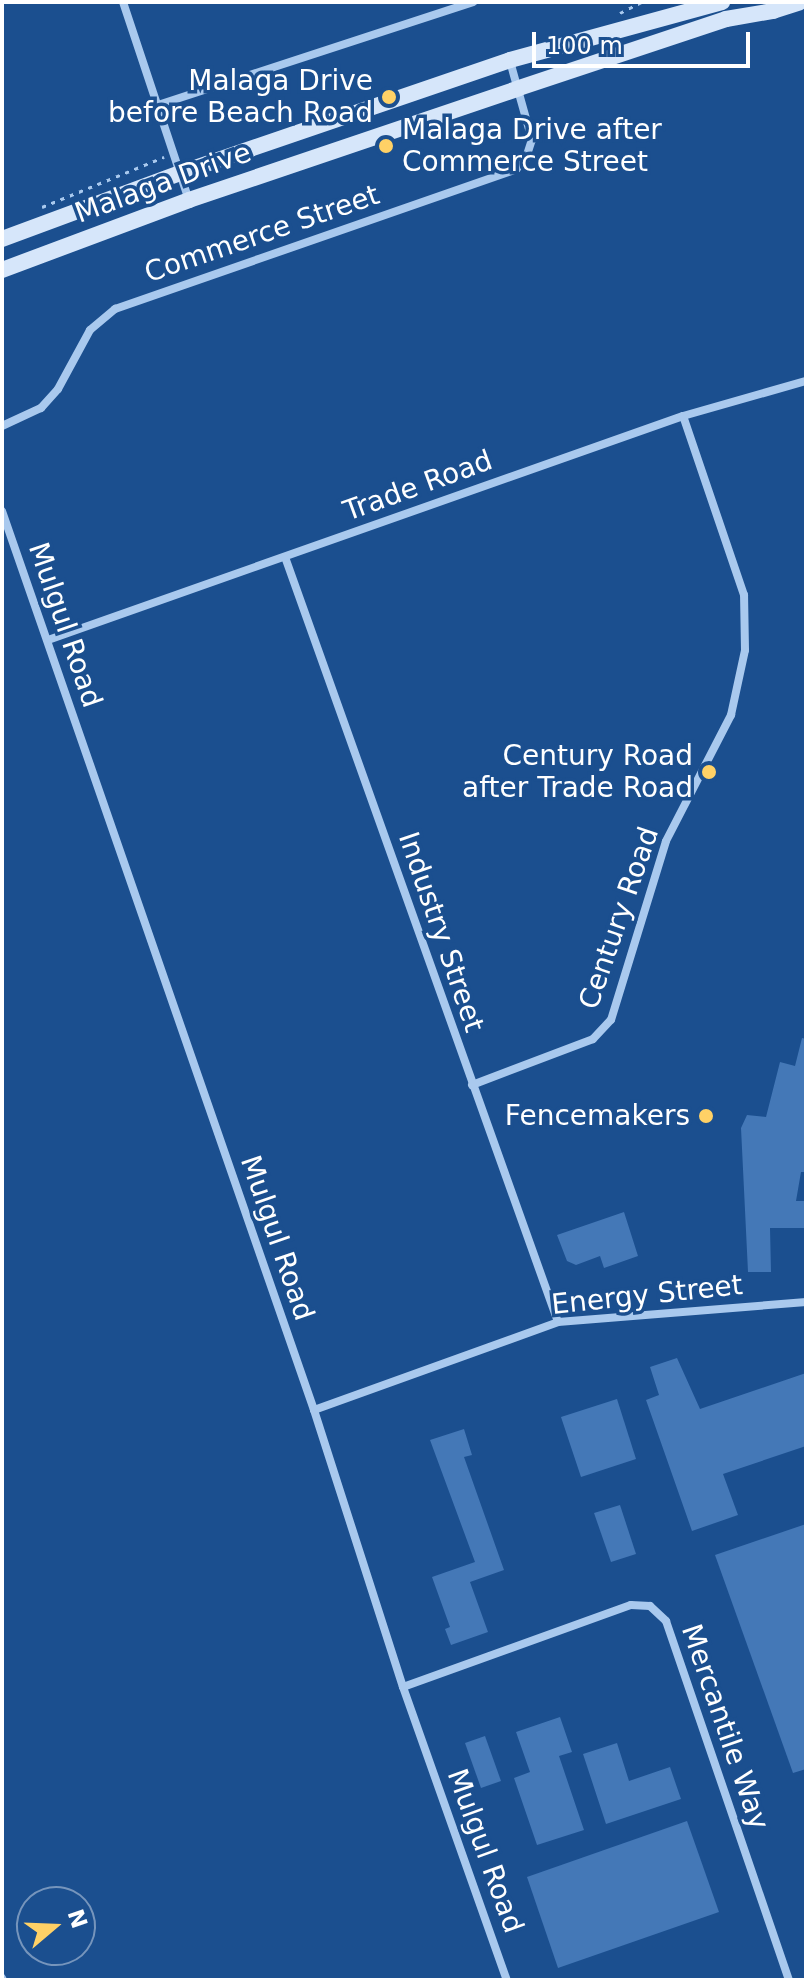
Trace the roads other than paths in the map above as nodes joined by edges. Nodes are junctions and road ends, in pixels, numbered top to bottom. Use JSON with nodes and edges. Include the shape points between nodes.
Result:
{"nodes":[{"id":1,"x":123,"y":2,"type":"edge"},
{"id":2,"x":474,"y":2,"type":"edge"},
{"id":3,"x":722,"y":2,"type":"edge"},
{"id":4,"x":800,"y":2,"type":"edge"},
{"id":5,"x":510,"y":60,"type":"junction"},
{"id":6,"x":519,"y":88,"type":"junction"},
{"id":7,"x":158,"y":105,"type":"junction"},
{"id":8,"x":180,"y":173,"type":"junction"},
{"id":9,"x":189,"y":200,"type":"junction"},
{"id":10,"x":2,"y":239,"type":"edge"},
{"id":11,"x":2,"y":270,"type":"edge"},
{"id":12,"x":806,"y":381,"type":"edge"},
{"id":13,"x":683,"y":416,"type":"junction"},
{"id":14,"x":2,"y":426,"type":"edge"},
{"id":15,"x":2,"y":511,"type":"edge"},
{"id":16,"x":285,"y":557,"type":"junction"},
{"id":17,"x":48,"y":640,"type":"junction"},
{"id":18,"x":472,"y":1085,"type":"junction"},
{"id":19,"x":806,"y":1302,"type":"edge"},
{"id":20,"x":558,"y":1322,"type":"junction"},
{"id":21,"x":314,"y":1410,"type":"junction"},
{"id":22,"x":403,"y":1687,"type":"junction"},
{"id":23,"x":507,"y":1980,"type":"edge"},
{"id":24,"x":789,"y":1980,"type":"edge"}],
"edges":[{"from":1,"to":7,"type":"street"},
{"from":2,"to":7,"type":"street"},
{"from":3,"to":5,"type":"main road","name":"Malaga Drive"},
{"from":4,"to":6,"type":"main road","name":"Malaga Drive","via":[[726,19]]},
{"from":5,"to":6,"type":"street","name":"Commerce Street"},
{"from":5,"to":8,"type":"main road","name":"Malaga Drive"},
{"from":6,"to":9,"type":"main road","name":"Malaga Drive"},
{"from":6,"to":14,"type":"street","name":"Commerce Street","via":[[532,140],[525,161],[516,169],[115,309],[90,330],[58,389],[41,408]]},
{"from":7,"to":8,"type":"street"},
{"from":8,"to":9,"type":"street"},
{"from":8,"to":10,"type":"main road","name":"Malaga Drive"},
{"from":9,"to":11,"type":"main road","name":"Malaga Drive"},
{"from":12,"to":13,"type":"street","name":"Trade Road"},
{"from":13,"to":16,"type":"street","name":"Trade Road"},
{"from":13,"to":18,"type":"street","name":"Century Road","via":[[744,595],[745,650],[731,715],[666,841],[611,1020],[593,1039]]},
{"from":15,"to":17,"type":"street","name":"Mulgul Road"},
{"from":16,"to":17,"type":"street","name":"Trade Road"},
{"from":16,"to":18,"type":"street","name":"Industry Street"},
{"from":17,"to":21,"type":"street","name":"Mulgul Road"},
{"from":18,"to":20,"type":"street","name":"Industry Street"},
{"from":19,"to":20,"type":"street","name":"Energy Street"},
{"from":20,"to":21,"type":"street","name":"Energy Street"},
{"from":21,"to":22,"type":"street","name":"Mulgul Road"},
{"from":22,"to":23,"type":"street","name":"Mulgul Road"},
{"from":22,"to":24,"type":"street","name":"Mercantile Way","via":[[631,1605],[650,1606],[666,1621]]}]}
